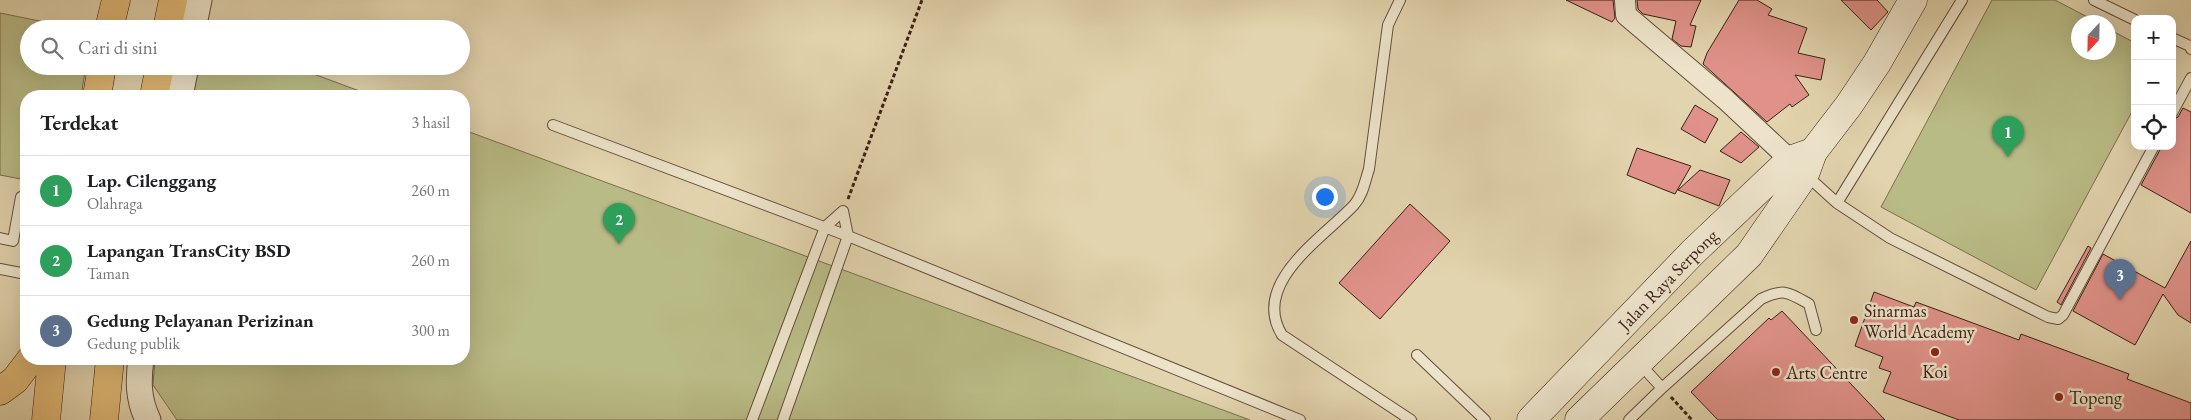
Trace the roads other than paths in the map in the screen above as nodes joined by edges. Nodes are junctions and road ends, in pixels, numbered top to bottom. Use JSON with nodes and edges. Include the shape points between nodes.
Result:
{"nodes":[{"id":1,"x":116,"y":0,"type":"edge"},
{"id":2,"x":173,"y":0,"type":"edge"},
{"id":3,"x":199,"y":0,"type":"edge"},
{"id":4,"x":1400,"y":0,"type":"edge"},
{"id":5,"x":1625,"y":0,"type":"edge"},
{"id":6,"x":1913,"y":0,"type":"edge"},
{"id":7,"x":1962,"y":0,"type":"edge"},
{"id":8,"x":2094,"y":0,"type":"edge"},
{"id":9,"x":2131,"y":18,"type":"edge"},
{"id":10,"x":111,"y":20,"type":"edge"},
{"id":11,"x":169,"y":20,"type":"edge"},
{"id":12,"x":195,"y":20,"type":"edge"},
{"id":13,"x":2176,"y":40,"type":"edge"},
{"id":14,"x":2191,"y":49,"type":"edge"},
{"id":15,"x":100,"y":75,"type":"edge"},
{"id":16,"x":158,"y":75,"type":"edge"},
{"id":17,"x":184,"y":75,"type":"edge"},
{"id":18,"x":2191,"y":78,"type":"edge"},
{"id":19,"x":98,"y":90,"type":"edge"},
{"id":20,"x":155,"y":90,"type":"edge"},
{"id":21,"x":181,"y":90,"type":"edge"},
{"id":22,"x":2176,"y":106,"type":"edge"},
{"id":23,"x":552,"y":126,"type":"dead end"},
{"id":24,"x":2152,"y":150,"type":"edge"},
{"id":25,"x":1803,"y":162,"type":"junction"},
{"id":26,"x":20,"y":202,"type":"edge"},
{"id":27,"x":1837,"y":203,"type":"junction"},
{"id":28,"x":1723,"y":224,"type":"junction"},
{"id":29,"x":825,"y":227,"type":"junction"},
{"id":30,"x":848,"y":236,"type":"junction"},
{"id":31,"x":0,"y":238,"type":"edge"},
{"id":32,"x":1749,"y":255,"type":"junction"},
{"id":33,"x":0,"y":269,"type":"edge"},
{"id":34,"x":20,"y":273,"type":"edge"},
{"id":35,"x":1816,"y":330,"type":"dead end"},
{"id":36,"x":1416,"y":355,"type":"dead end"},
{"id":37,"x":1640,"y":364,"type":"junction"},
{"id":38,"x":26,"y":365,"type":"edge"},
{"id":39,"x":52,"y":365,"type":"edge"},
{"id":40,"x":109,"y":365,"type":"edge"},
{"id":41,"x":139,"y":365,"type":"edge"},
{"id":42,"x":1662,"y":388,"type":"junction"},
{"id":43,"x":0,"y":391,"type":"edge"},
{"id":44,"x":50,"y":419,"type":"edge"},
{"id":45,"x":104,"y":420,"type":"edge"},
{"id":46,"x":148,"y":420,"type":"edge"},
{"id":47,"x":752,"y":420,"type":"edge"},
{"id":48,"x":783,"y":420,"type":"edge"},
{"id":49,"x":1300,"y":420,"type":"edge"},
{"id":50,"x":1411,"y":420,"type":"edge"},
{"id":51,"x":1485,"y":420,"type":"edge"},
{"id":52,"x":1531,"y":420,"type":"edge"},
{"id":53,"x":1580,"y":420,"type":"edge"},
{"id":54,"x":1629,"y":420,"type":"edge"}],
"edges":[{"from":1,"to":10,"type":"main road"},
{"from":2,"to":11,"type":"main road"},
{"from":3,"to":12,"type":"street"},
{"from":4,"to":50,"type":"lane","via":[[1388,25],[1364,188],[1355,203],[1288,269],[1277,291],[1274,313],[1276,326],[1282,335]]},
{"from":5,"to":25,"type":"street","via":[[1626,14]]},
{"from":6,"to":25,"type":"main road","name":"Jalan Raya Serpong","via":[[1863,84]]},
{"from":7,"to":27,"type":"lane"},
{"from":8,"to":9,"type":"lane"},
{"from":13,"to":14,"type":"lane"},
{"from":15,"to":19,"type":"main road"},
{"from":16,"to":20,"type":"main road"},
{"from":17,"to":21,"type":"street"},
{"from":18,"to":22,"type":"lane"},
{"from":23,"to":29,"type":"lane"},
{"from":24,"to":27,"type":"lane","via":[[2064,314],[2058,319],[2048,317],[1890,238]]},
{"from":25,"to":27,"type":"lane"},
{"from":25,"to":28,"type":"main road","name":"Jalan Raya Serpong"},
{"from":25,"to":32,"type":"main road","name":"Jalan Raya Serpong"},
{"from":26,"to":31,"type":"lane","via":[[13,241]]},
{"from":28,"to":32,"type":"main road"},
{"from":28,"to":52,"type":"main road","name":"Jalan Raya Serpong"},
{"from":29,"to":30,"type":"lane"},
{"from":29,"to":30,"type":"lane","via":[[843,211]]},
{"from":29,"to":47,"type":"lane"},
{"from":30,"to":48,"type":"lane"},
{"from":30,"to":49,"type":"lane"},
{"from":32,"to":37,"type":"main road","name":"Jalan Raya Serpong"},
{"from":33,"to":34,"type":"lane"},
{"from":35,"to":42,"type":"lane","via":[[1809,304],[1792,294],[1777,291],[1761,299]]},
{"from":36,"to":51,"type":"lane"},
{"from":37,"to":42,"type":"lane"},
{"from":37,"to":53,"type":"main road","name":"Jalan Raya Serpong"},
{"from":38,"to":43,"type":"main road","via":[[15,380]]},
{"from":39,"to":44,"type":"main road"},
{"from":40,"to":45,"type":"main road"},
{"from":41,"to":46,"type":"street","via":[[139,396]]},
{"from":42,"to":54,"type":"lane"}]}
